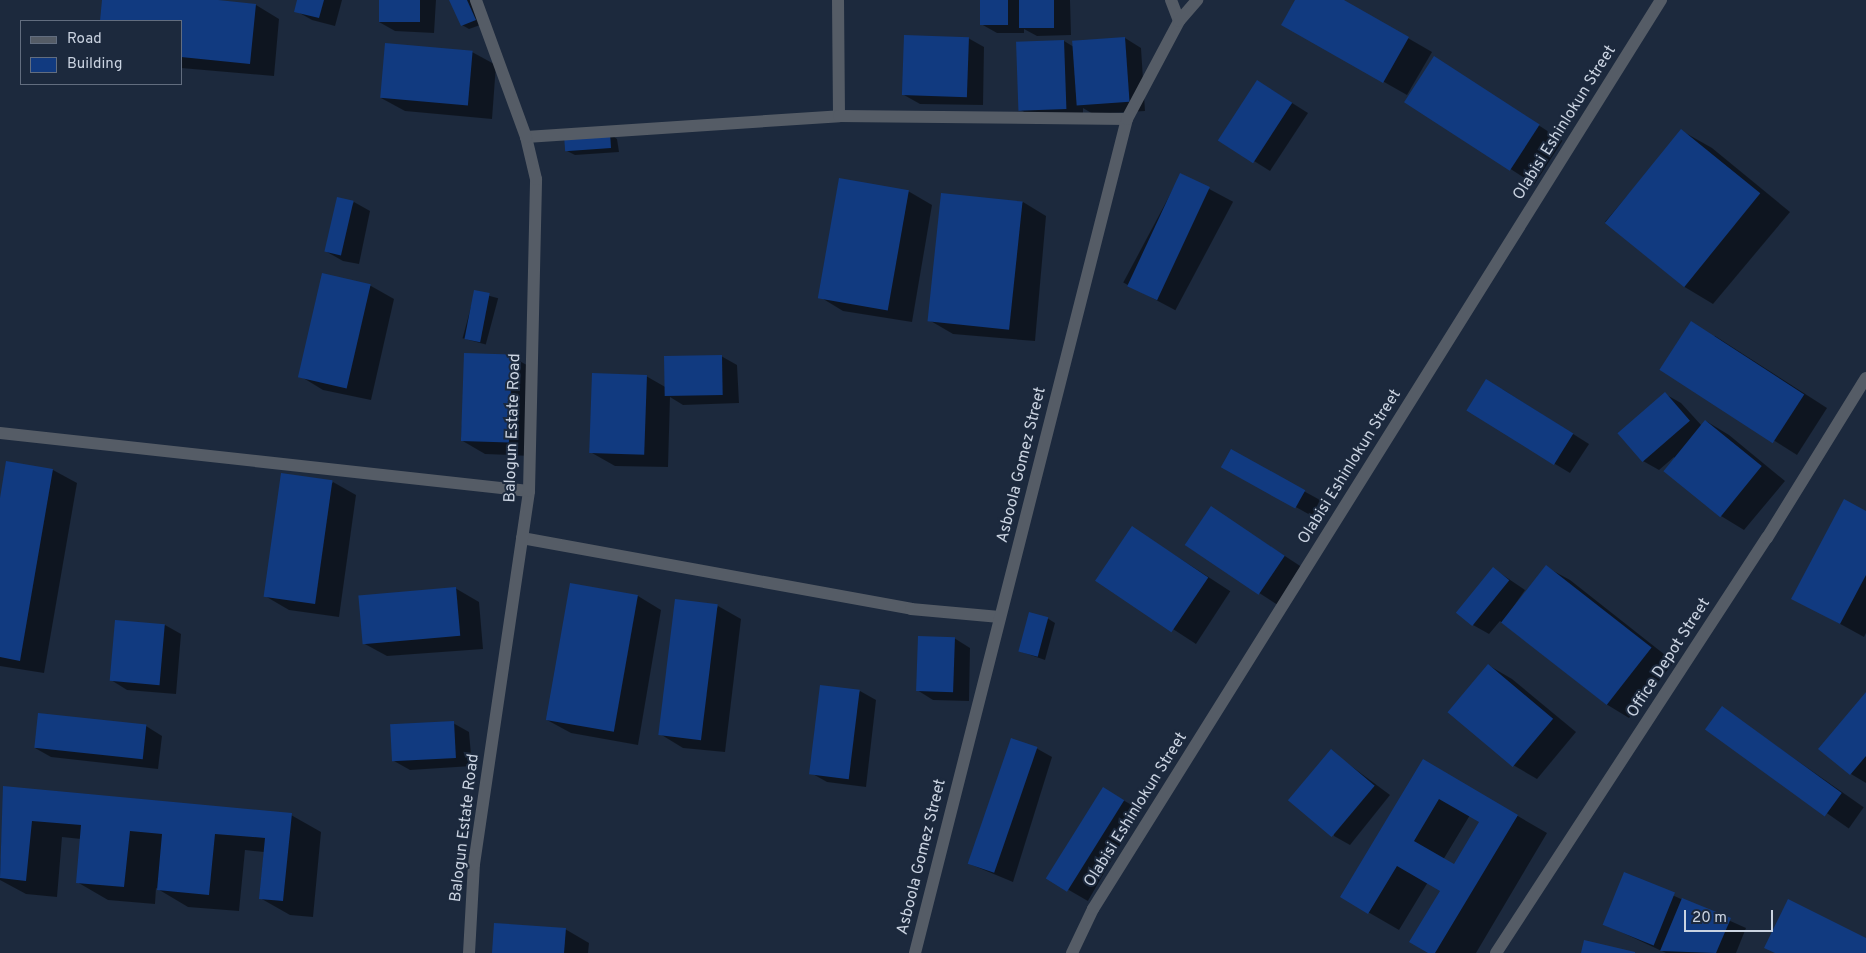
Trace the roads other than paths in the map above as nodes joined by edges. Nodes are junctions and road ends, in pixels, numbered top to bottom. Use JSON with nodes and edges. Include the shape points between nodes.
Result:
{"nodes":[{"id":1,"x":476,"y":0,"type":"edge"},
{"id":2,"x":838,"y":0,"type":"edge"},
{"id":3,"x":1171,"y":0,"type":"edge"},
{"id":4,"x":1197,"y":0,"type":"edge"},
{"id":5,"x":1661,"y":0,"type":"edge"},
{"id":6,"x":1179,"y":22,"type":"junction"},
{"id":7,"x":839,"y":116,"type":"junction"},
{"id":8,"x":1127,"y":119,"type":"junction"},
{"id":9,"x":526,"y":137,"type":"junction"},
{"id":10,"x":1866,"y":378,"type":"edge"},
{"id":11,"x":0,"y":433,"type":"edge"},
{"id":12,"x":529,"y":491,"type":"junction"},
{"id":13,"x":522,"y":538,"type":"junction"},
{"id":14,"x":1000,"y":616,"type":"junction"},
{"id":15,"x":469,"y":953,"type":"edge"},
{"id":16,"x":915,"y":953,"type":"edge"},
{"id":17,"x":1072,"y":953,"type":"edge"},
{"id":18,"x":1496,"y":953,"type":"edge"}],
"edges":[{"from":1,"to":9,"type":"street","name":"Balogun Estate Road"},
{"from":2,"to":7,"type":"street"},
{"from":3,"to":6,"type":"street"},
{"from":4,"to":6,"type":"street","name":"Asboola Gomez Street"},
{"from":5,"to":17,"type":"street","name":"Olabisi Eshinlokun Street","via":[[1093,909]]},
{"from":6,"to":8,"type":"street","name":"Asboola Gomez Street"},
{"from":7,"to":8,"type":"street"},
{"from":7,"to":9,"type":"street"},
{"from":8,"to":14,"type":"street","name":"Asboola Gomez Street"},
{"from":9,"to":12,"type":"street","name":"Balogun Estate Road","via":[[536,179]]},
{"from":10,"to":18,"type":"street","name":"Office Depot Street","via":[[1762,546]]},
{"from":11,"to":12,"type":"street"},
{"from":12,"to":13,"type":"street","name":"Balogun Estate Road"},
{"from":13,"to":14,"type":"street","via":[[911,609]]},
{"from":13,"to":15,"type":"street","name":"Balogun Estate Road","via":[[474,864]]},
{"from":14,"to":16,"type":"street","name":"Asboola Gomez Street"}]}
